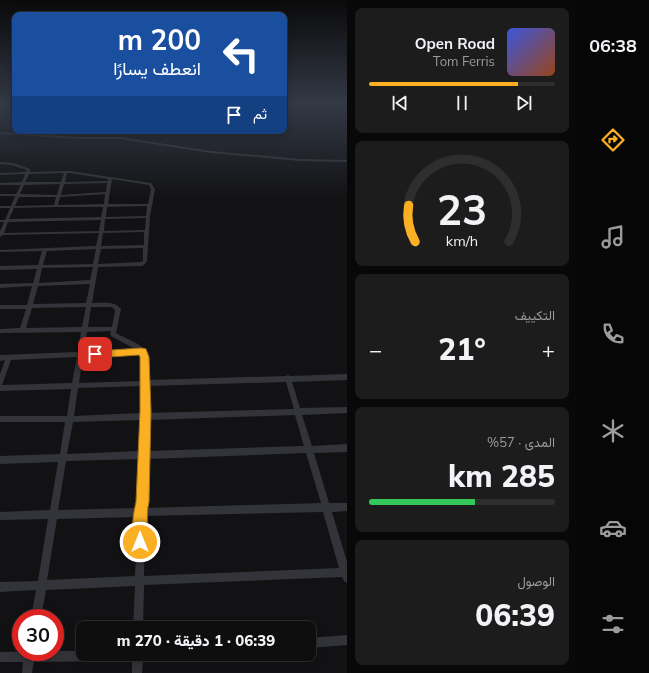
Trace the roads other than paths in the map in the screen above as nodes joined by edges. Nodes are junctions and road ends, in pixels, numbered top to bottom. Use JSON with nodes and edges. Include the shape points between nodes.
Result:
{"nodes":[{"id":1,"x":44,"y":135,"type":"edge"},
{"id":2,"x":118,"y":135,"type":"edge"},
{"id":3,"x":120,"y":138,"type":"junction"},
{"id":4,"x":347,"y":161,"type":"edge"},
{"id":5,"x":0,"y":163,"type":"edge"},
{"id":6,"x":66,"y":172,"type":"junction"},
{"id":7,"x":28,"y":173,"type":"junction"},
{"id":8,"x":0,"y":174,"type":"edge"},
{"id":9,"x":109,"y":180,"type":"junction"},
{"id":10,"x":62,"y":183,"type":"junction"},
{"id":11,"x":0,"y":184,"type":"edge"},
{"id":12,"x":23,"y":184,"type":"junction"},
{"id":13,"x":107,"y":193,"type":"junction"},
{"id":14,"x":18,"y":194,"type":"junction"},
{"id":15,"x":0,"y":195,"type":"edge"},
{"id":16,"x":57,"y":196,"type":"junction"},
{"id":17,"x":148,"y":205,"type":"junction"},
{"id":18,"x":55,"y":206,"type":"junction"},
{"id":19,"x":105,"y":206,"type":"junction"},
{"id":20,"x":0,"y":207,"type":"edge"},
{"id":21,"x":13,"y":207,"type":"junction"},
{"id":22,"x":148,"y":217,"type":"junction"},
{"id":23,"x":102,"y":218,"type":"junction"},
{"id":24,"x":0,"y":221,"type":"edge"},
{"id":25,"x":6,"y":221,"type":"junction"},
{"id":26,"x":147,"y":231,"type":"junction"},
{"id":27,"x":100,"y":232,"type":"junction"},
{"id":28,"x":0,"y":235,"type":"edge"},
{"id":29,"x":146,"y":246,"type":"junction"},
{"id":30,"x":97,"y":248,"type":"junction"},
{"id":31,"x":45,"y":250,"type":"junction"},
{"id":32,"x":0,"y":251,"type":"edge"},
{"id":33,"x":94,"y":265,"type":"junction"},
{"id":34,"x":40,"y":267,"type":"junction"},
{"id":35,"x":0,"y":268,"type":"edge"},
{"id":36,"x":92,"y":282,"type":"junction"},
{"id":37,"x":35,"y":284,"type":"junction"},
{"id":38,"x":0,"y":286,"type":"edge"},
{"id":39,"x":88,"y":304,"type":"junction"},
{"id":40,"x":29,"y":306,"type":"junction"},
{"id":41,"x":0,"y":307,"type":"edge"},
{"id":42,"x":84,"y":329,"type":"junction"},
{"id":43,"x":114,"y":329,"type":"junction"},
{"id":44,"x":22,"y":330,"type":"junction"},
{"id":45,"x":0,"y":331,"type":"edge"},
{"id":46,"x":142,"y":351,"type":"junction"},
{"id":47,"x":79,"y":355,"type":"junction"},
{"id":48,"x":0,"y":358,"type":"edge"},
{"id":49,"x":9,"y":358,"type":"junction"},
{"id":50,"x":347,"y":377,"type":"edge"},
{"id":51,"x":288,"y":378,"type":"junction"},
{"id":52,"x":0,"y":383,"type":"edge"},
{"id":53,"x":145,"y":383,"type":"junction"},
{"id":54,"x":74,"y":385,"type":"junction"},
{"id":55,"x":0,"y":388,"type":"edge"},
{"id":56,"x":347,"y":410,"type":"edge"},
{"id":57,"x":298,"y":412,"type":"junction"},
{"id":58,"x":145,"y":416,"type":"junction"},
{"id":59,"x":0,"y":419,"type":"edge"},
{"id":60,"x":69,"y":419,"type":"junction"},
{"id":61,"x":347,"y":448,"type":"edge"},
{"id":62,"x":308,"y":449,"type":"junction"},
{"id":63,"x":144,"y":456,"type":"junction"},
{"id":64,"x":62,"y":458,"type":"junction"},
{"id":65,"x":0,"y":460,"type":"edge"},
{"id":66,"x":347,"y":507,"type":"edge"},
{"id":67,"x":326,"y":508,"type":"junction"},
{"id":68,"x":140,"y":513,"type":"junction"},
{"id":69,"x":53,"y":514,"type":"junction"},
{"id":70,"x":0,"y":516,"type":"edge"},
{"id":71,"x":346,"y":574,"type":"edge"},
{"id":72,"x":139,"y":582,"type":"junction"},
{"id":73,"x":41,"y":585,"type":"junction"},
{"id":74,"x":0,"y":587,"type":"edge"},
{"id":75,"x":37,"y":609,"type":"edge"},
{"id":76,"x":138,"y":621,"type":"edge"},
{"id":77,"x":347,"y":640,"type":"edge"},
{"id":78,"x":316,"y":642,"type":"edge"},
{"id":79,"x":64,"y":654,"type":"edge"},
{"id":80,"x":76,"y":654,"type":"edge"},
{"id":81,"x":12,"y":656,"type":"edge"},
{"id":82,"x":0,"y":657,"type":"edge"},
{"id":83,"x":29,"y":661,"type":"edge"},
{"id":84,"x":138,"y":661,"type":"edge"},
{"id":85,"x":27,"y":673,"type":"edge"},
{"id":86,"x":137,"y":673,"type":"edge"}],
"edges":[{"from":1,"to":3,"type":"street"},
{"from":2,"to":3,"type":"street"},
{"from":3,"to":4,"type":"street","via":[[211,152],[300,160]]},
{"from":5,"to":7,"type":"street","via":[[28,168]]},
{"from":6,"to":7,"type":"street"},
{"from":6,"to":9,"type":"street"},
{"from":6,"to":10,"type":"street"},
{"from":7,"to":8,"type":"street"},
{"from":7,"to":12,"type":"street"},
{"from":9,"to":10,"type":"street"},
{"from":9,"to":13,"type":"street"},
{"from":9,"to":17,"type":"street","via":[[150,184],[153,189]]},
{"from":10,"to":12,"type":"street"},
{"from":10,"to":16,"type":"street"},
{"from":11,"to":12,"type":"street"},
{"from":12,"to":14,"type":"street"},
{"from":13,"to":16,"type":"street"},
{"from":13,"to":19,"type":"street"},
{"from":14,"to":15,"type":"street"},
{"from":14,"to":16,"type":"street"},
{"from":14,"to":21,"type":"street"},
{"from":16,"to":18,"type":"street"},
{"from":17,"to":19,"type":"street"},
{"from":17,"to":22,"type":"street"},
{"from":18,"to":19,"type":"street"},
{"from":18,"to":21,"type":"street"},
{"from":19,"to":23,"type":"street"},
{"from":20,"to":21,"type":"street"},
{"from":21,"to":25,"type":"street"},
{"from":22,"to":23,"type":"street"},
{"from":22,"to":26,"type":"street"},
{"from":23,"to":25,"type":"street"},
{"from":23,"to":27,"type":"street"},
{"from":24,"to":25,"type":"street"},
{"from":25,"to":28,"type":"street"},
{"from":26,"to":27,"type":"street"},
{"from":26,"to":29,"type":"street"},
{"from":27,"to":28,"type":"street"},
{"from":27,"to":30,"type":"street"},
{"from":29,"to":30,"type":"street"},
{"from":29,"to":33,"type":"street","via":[[145,262],[142,264]]},
{"from":30,"to":31,"type":"street"},
{"from":30,"to":33,"type":"street"},
{"from":31,"to":32,"type":"street"},
{"from":31,"to":34,"type":"street"},
{"from":33,"to":34,"type":"street"},
{"from":33,"to":36,"type":"street"},
{"from":34,"to":35,"type":"street"},
{"from":34,"to":37,"type":"street"},
{"from":36,"to":37,"type":"street"},
{"from":36,"to":39,"type":"street"},
{"from":37,"to":38,"type":"street"},
{"from":37,"to":40,"type":"street"},
{"from":39,"to":40,"type":"street"},
{"from":39,"to":42,"type":"street"},
{"from":39,"to":43,"type":"street","via":[[117,307],[117,322]]},
{"from":40,"to":41,"type":"street"},
{"from":40,"to":44,"type":"street"},
{"from":42,"to":43,"type":"street"},
{"from":42,"to":44,"type":"street"},
{"from":42,"to":47,"type":"street"},
{"from":43,"to":46,"type":"street","via":[[114,335],[137,345]]},
{"from":44,"to":45,"type":"street"},
{"from":46,"to":47,"type":"street"},
{"from":46,"to":53,"type":"street","via":[[145,357]]},
{"from":47,"to":49,"type":"street"},
{"from":47,"to":54,"type":"street"},
{"from":48,"to":49,"type":"street"},
{"from":49,"to":52,"type":"street"},
{"from":50,"to":51,"type":"street"},
{"from":51,"to":53,"type":"street"},
{"from":51,"to":57,"type":"street"},
{"from":53,"to":54,"type":"street"},
{"from":53,"to":58,"type":"street"},
{"from":54,"to":55,"type":"street"},
{"from":54,"to":60,"type":"street"},
{"from":56,"to":57,"type":"street"},
{"from":57,"to":58,"type":"street"},
{"from":57,"to":62,"type":"street"},
{"from":58,"to":60,"type":"street"},
{"from":58,"to":63,"type":"street"},
{"from":59,"to":60,"type":"street"},
{"from":60,"to":64,"type":"street"},
{"from":61,"to":62,"type":"street"},
{"from":62,"to":63,"type":"street"},
{"from":62,"to":67,"type":"street"},
{"from":63,"to":64,"type":"street"},
{"from":63,"to":68,"type":"street","via":[[143,502]]},
{"from":64,"to":65,"type":"street"},
{"from":64,"to":69,"type":"street"},
{"from":66,"to":67,"type":"street"},
{"from":67,"to":68,"type":"street"},
{"from":67,"to":71,"type":"street"},
{"from":68,"to":69,"type":"street"},
{"from":68,"to":72,"type":"street"},
{"from":69,"to":70,"type":"street"},
{"from":69,"to":73,"type":"street"},
{"from":71,"to":72,"type":"street"},
{"from":72,"to":73,"type":"street"},
{"from":72,"to":76,"type":"street"},
{"from":73,"to":74,"type":"street"},
{"from":73,"to":75,"type":"street"},
{"from":77,"to":78,"type":"street"},
{"from":79,"to":80,"type":"street"},
{"from":81,"to":82,"type":"street"},
{"from":83,"to":85,"type":"street"},
{"from":84,"to":86,"type":"street"}]}
